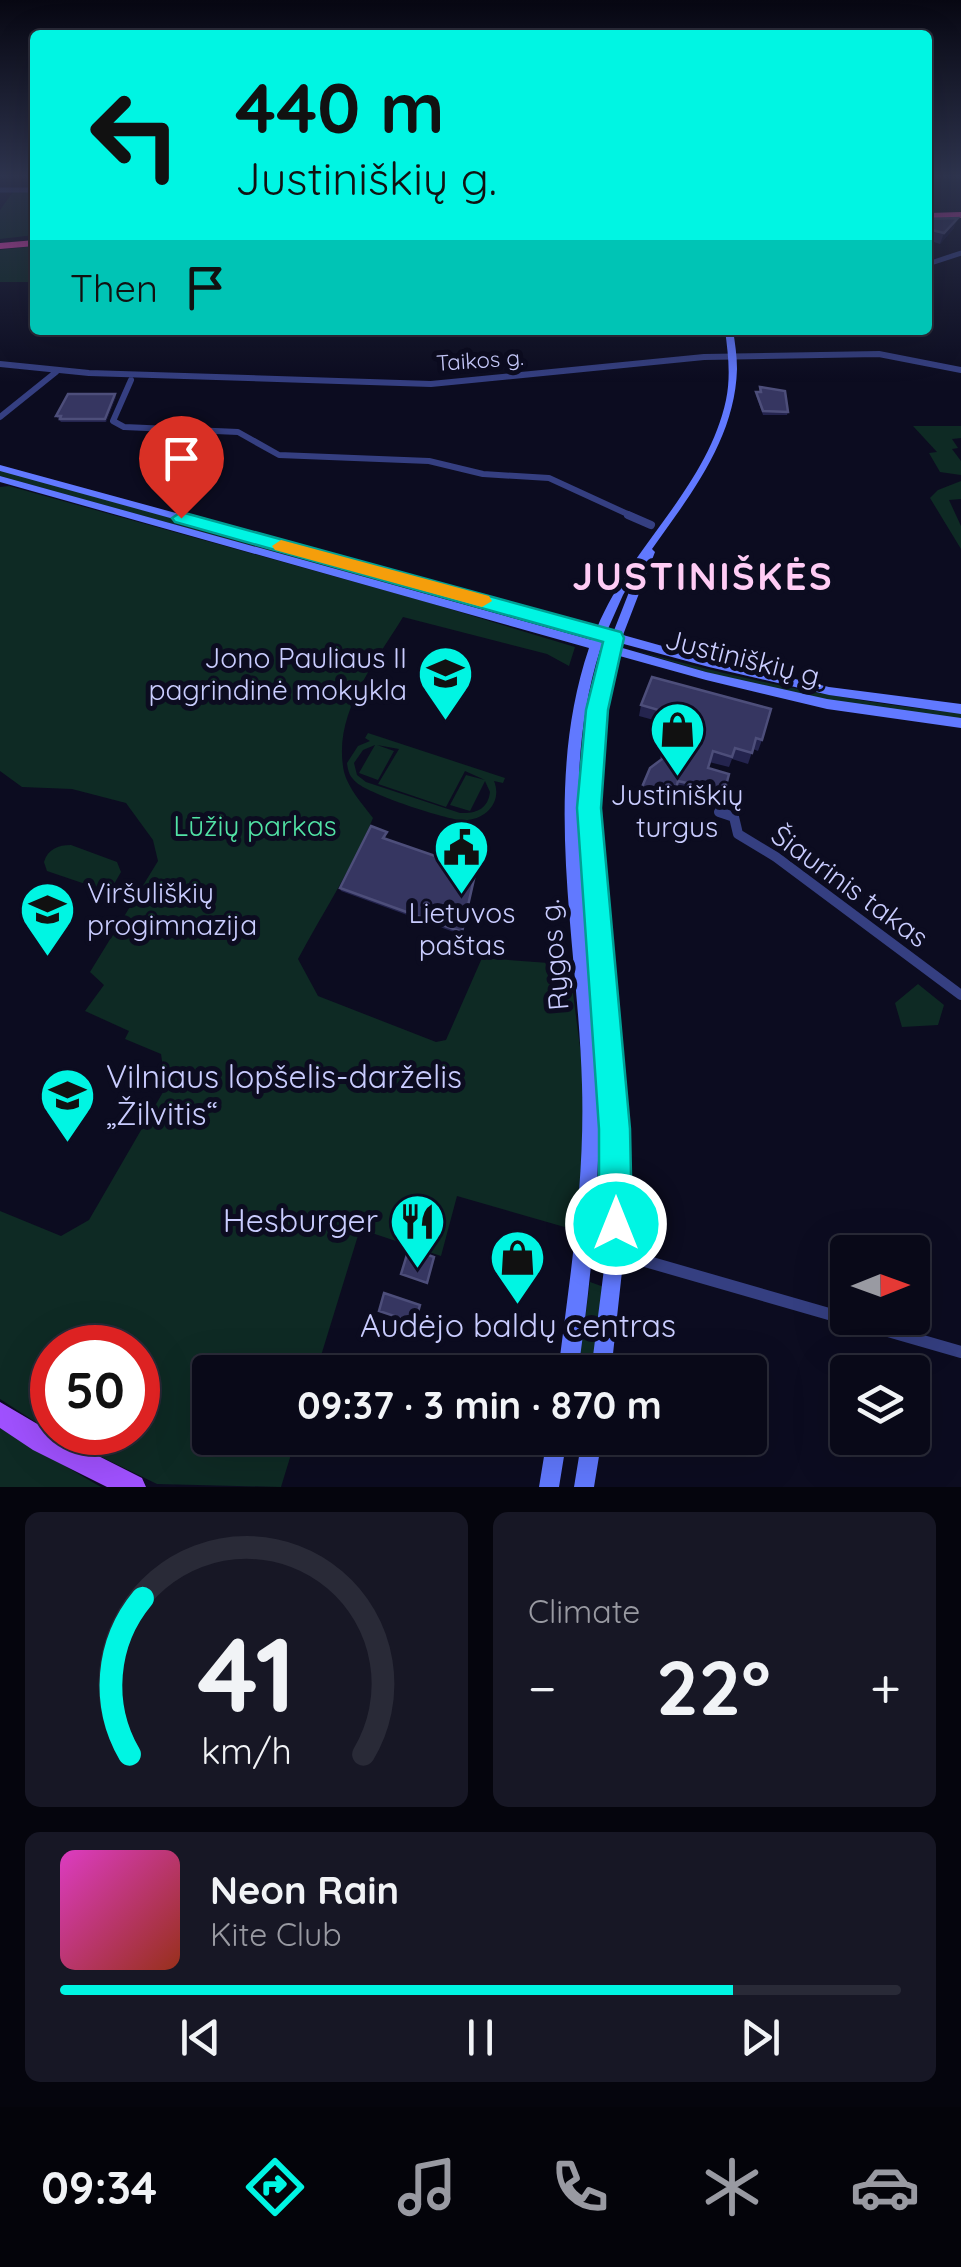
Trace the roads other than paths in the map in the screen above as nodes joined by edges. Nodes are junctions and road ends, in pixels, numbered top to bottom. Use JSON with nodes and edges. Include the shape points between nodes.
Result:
{"nodes":[{"id":1,"x":961,"y":252,"type":"edge"},
{"id":2,"x":932,"y":263,"type":"edge"},
{"id":3,"x":730,"y":335,"type":"edge"},
{"id":4,"x":734,"y":357,"type":"junction"},
{"id":5,"x":0,"y":364,"type":"edge"},
{"id":6,"x":961,"y":370,"type":"edge"},
{"id":7,"x":56,"y":372,"type":"junction"},
{"id":8,"x":132,"y":380,"type":"dead end"},
{"id":9,"x":0,"y":417,"type":"edge"},
{"id":10,"x":0,"y":468,"type":"edge"},
{"id":11,"x":0,"y":479,"type":"edge"},
{"id":12,"x":652,"y":525,"type":"dead end"},
{"id":13,"x":604,"y":641,"type":"junction"},
{"id":14,"x":961,"y":710,"type":"edge"},
{"id":15,"x":961,"y":723,"type":"edge"},
{"id":16,"x":720,"y":812,"type":"dead end"},
{"id":17,"x":961,"y":995,"type":"edge"},
{"id":18,"x":586,"y":1244,"type":"junction"},
{"id":19,"x":615,"y":1253,"type":"junction"},
{"id":20,"x":961,"y":1352,"type":"edge"},
{"id":21,"x":570,"y":1355,"type":"edge"},
{"id":22,"x":602,"y":1355,"type":"edge"},
{"id":23,"x":0,"y":1414,"type":"edge"},
{"id":24,"x":554,"y":1455,"type":"edge"},
{"id":25,"x":589,"y":1455,"type":"edge"},
{"id":26,"x":133,"y":1487,"type":"edge"},
{"id":27,"x":549,"y":1487,"type":"edge"},
{"id":28,"x":584,"y":1487,"type":"edge"}],
"edges":[{"from":1,"to":2,"type":"street"},
{"from":3,"to":4,"type":"main road","name":"Rygos g."},
{"from":4,"to":6,"type":"street","name":"Taikos g.","via":[[879,354]]},
{"from":4,"to":7,"type":"street","name":"Taikos g.","via":[[443,384]]},
{"from":4,"to":13,"type":"main road","name":"Rygos g.","via":[[720,436],[651,550],[633,568]]},
{"from":5,"to":7,"type":"street","name":"Taikos g."},
{"from":7,"to":9,"type":"street"},
{"from":8,"to":12,"type":"street","via":[[113,421],[124,428],[238,432],[279,455],[429,462],[548,478]]},
{"from":10,"to":13,"type":"main road","name":"Justiniškių g."},
{"from":11,"to":13,"type":"main road","name":"Justiniškių g."},
{"from":13,"to":14,"type":"main road","name":"Justiniškių g.","via":[[829,691]]},
{"from":13,"to":15,"type":"main road","name":"Justiniškių g.","via":[[797,699]]},
{"from":13,"to":18,"type":"main road","name":"Rygos g.","via":[[576,726],[572,788],[592,1127]]},
{"from":13,"to":19,"type":"main road","name":"Rygos g.","via":[[589,808],[615,1129]]},
{"from":16,"to":17,"type":"street","name":"Šiaurinis takas","via":[[734,816],[738,834]]},
{"from":18,"to":19,"type":"street"},
{"from":18,"to":21,"type":"main road","name":"Rygos g."},
{"from":19,"to":20,"type":"street"},
{"from":19,"to":22,"type":"main road","name":"Rygos g."},
{"from":23,"to":26,"type":"main road"},
{"from":24,"to":27,"type":"main road"},
{"from":25,"to":28,"type":"main road"}]}
